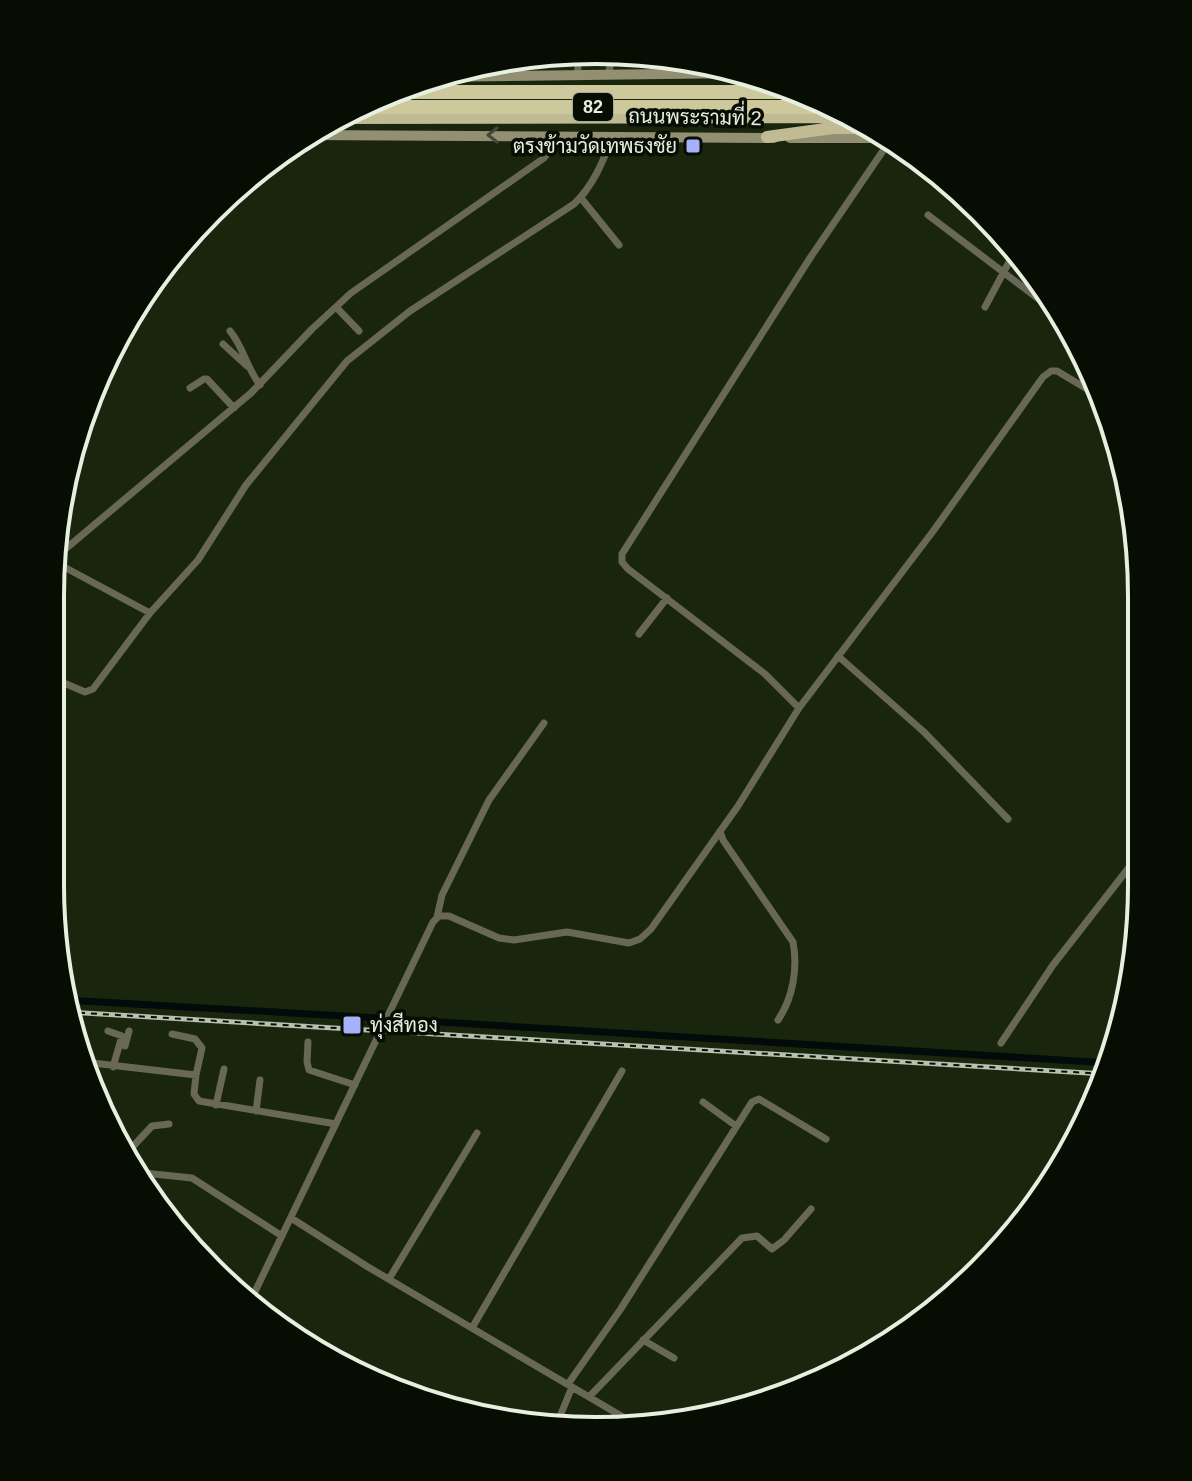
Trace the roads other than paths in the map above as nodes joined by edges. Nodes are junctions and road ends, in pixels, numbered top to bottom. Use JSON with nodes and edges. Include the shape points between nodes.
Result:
{"nodes":[{"id":1,"x":611,"y":64,"type":"edge"},
{"id":2,"x":577,"y":65,"type":"edge"},
{"id":3,"x":695,"y":73,"type":"edge"},
{"id":4,"x":608,"y":74,"type":"junction"},
{"id":5,"x":576,"y":76,"type":"junction"},
{"id":6,"x":480,"y":77,"type":"edge"},
{"id":7,"x":422,"y":93,"type":"edge"},
{"id":8,"x":422,"y":93,"type":"edge"},
{"id":9,"x":770,"y":93,"type":"edge"},
{"id":10,"x":769,"y":94,"type":"joint"},
{"id":11,"x":772,"y":94,"type":"edge"},
{"id":12,"x":386,"y":107,"type":"edge"},
{"id":13,"x":806,"y":107,"type":"edge"},
{"id":14,"x":828,"y":117,"type":"edge"},
{"id":15,"x":363,"y":118,"type":"edge"},
{"id":16,"x":768,"y":118,"type":"junction"},
{"id":17,"x":833,"y":128,"type":"junction"},
{"id":18,"x":848,"y":128,"type":"edge"},
{"id":19,"x":330,"y":135,"type":"edge"},
{"id":20,"x":561,"y":136,"type":"junction"},
{"id":21,"x":613,"y":136,"type":"junction"},
{"id":22,"x":767,"y":137,"type":"junction"},
{"id":23,"x":866,"y":138,"type":"edge"},
{"id":24,"x":883,"y":148,"type":"edge"},
{"id":25,"x":581,"y":198,"type":"junction"},
{"id":26,"x":928,"y":215,"type":"dead end"},
{"id":27,"x":619,"y":245,"type":"dead end"},
{"id":28,"x":1010,"y":262,"type":"edge"},
{"id":29,"x":1005,"y":273,"type":"junction"},
{"id":30,"x":1035,"y":296,"type":"edge"},
{"id":31,"x":336,"y":307,"type":"junction"},
{"id":32,"x":985,"y":307,"type":"dead end"},
{"id":33,"x":230,"y":331,"type":"dead end"},
{"id":34,"x":359,"y":331,"type":"dead end"},
{"id":35,"x":223,"y":344,"type":"dead end"},
{"id":36,"x":247,"y":366,"type":"junction"},
{"id":37,"x":260,"y":385,"type":"junction"},
{"id":38,"x":190,"y":388,"type":"dead end"},
{"id":39,"x":1086,"y":389,"type":"edge"},
{"id":40,"x":234,"y":408,"type":"junction"},
{"id":41,"x":67,"y":548,"type":"edge"},
{"id":42,"x":65,"y":567,"type":"edge"},
{"id":43,"x":667,"y":598,"type":"junction"},
{"id":44,"x":150,"y":613,"type":"junction"},
{"id":45,"x":639,"y":634,"type":"dead end"},
{"id":46,"x":838,"y":656,"type":"junction"},
{"id":47,"x":64,"y":683,"type":"edge"},
{"id":48,"x":799,"y":708,"type":"junction"},
{"id":49,"x":544,"y":723,"type":"dead end"},
{"id":50,"x":1008,"y":819,"type":"dead end"},
{"id":51,"x":720,"y":831,"type":"junction"},
{"id":52,"x":1128,"y":869,"type":"edge"},
{"id":53,"x":436,"y":919,"type":"junction"},
{"id":54,"x":778,"y":1020,"type":"dead end"},
{"id":55,"x":108,"y":1031,"type":"dead end"},
{"id":56,"x":129,"y":1031,"type":"dead end"},
{"id":57,"x":172,"y":1034,"type":"dead end"},
{"id":58,"x":308,"y":1042,"type":"dead end"},
{"id":59,"x":1001,"y":1043,"type":"dead end"},
{"id":60,"x":95,"y":1064,"type":"edge"},
{"id":61,"x":116,"y":1067,"type":"junction"},
{"id":62,"x":224,"y":1069,"type":"dead end"},
{"id":63,"x":622,"y":1071,"type":"dead end"},
{"id":64,"x":196,"y":1075,"type":"junction"},
{"id":65,"x":260,"y":1080,"type":"dead end"},
{"id":66,"x":355,"y":1085,"type":"junction"},
{"id":67,"x":703,"y":1102,"type":"dead end"},
{"id":68,"x":216,"y":1105,"type":"junction"},
{"id":69,"x":256,"y":1111,"type":"junction"},
{"id":70,"x":169,"y":1124,"type":"dead end"},
{"id":71,"x":336,"y":1124,"type":"junction"},
{"id":72,"x":736,"y":1126,"type":"junction"},
{"id":73,"x":477,"y":1133,"type":"dead end"},
{"id":74,"x":826,"y":1139,"type":"dead end"},
{"id":75,"x":133,"y":1147,"type":"edge"},
{"id":76,"x":149,"y":1174,"type":"edge"},
{"id":77,"x":811,"y":1209,"type":"dead end"},
{"id":78,"x":291,"y":1218,"type":"junction"},
{"id":79,"x":282,"y":1236,"type":"junction"},
{"id":80,"x":389,"y":1279,"type":"junction"},
{"id":81,"x":254,"y":1293,"type":"edge"},
{"id":82,"x":472,"y":1328,"type":"junction"},
{"id":83,"x":643,"y":1340,"type":"junction"},
{"id":84,"x":674,"y":1358,"type":"dead end"},
{"id":85,"x":570,"y":1386,"type":"junction"},
{"id":86,"x":589,"y":1397,"type":"junction"},
{"id":87,"x":560,"y":1416,"type":"edge"},
{"id":88,"x":622,"y":1416,"type":"edge"}],
"edges":[{"from":1,"to":4,"type":"street"},
{"from":2,"to":5,"type":"street"},
{"from":3,"to":4,"type":"main road"},
{"from":4,"to":5,"type":"main road"},
{"from":5,"to":6,"type":"main road"},
{"from":7,"to":10,"type":"highway","name":"ถนนพระรามที่ 2"},
{"from":8,"to":9,"type":"highway","number":"82","bridge":true},
{"from":10,"to":11,"type":"highway","name":"ถนนพระรามที่ 2"},
{"from":12,"to":13,"type":"highway","number":"82"},
{"from":14,"to":16,"type":"highway","name":"ถนนพระรามที่ 2"},
{"from":15,"to":16,"type":"highway","name":"ถนนพระรามที่ 2"},
{"from":16,"to":17,"type":"highway"},
{"from":17,"to":18,"type":"highway"},
{"from":17,"to":22,"type":"highway"},
{"from":20,"to":19,"type":"main road","name":"ถนนพระรามที่ 2","one_way":true},
{"from":20,"to":21,"type":"main road","name":"ถนนพระรามที่ 2"},
{"from":20,"to":31,"type":"street","via":[[544,158]]},
{"from":21,"to":22,"type":"main road","name":"ถนนพระรามที่ 2"},
{"from":21,"to":25,"type":"street"},
{"from":22,"to":23,"type":"main road","name":"ถนนพระรามที่ 2"},
{"from":24,"to":43,"type":"street","via":[[622,554],[628,569]]},
{"from":25,"to":27,"type":"street"},
{"from":25,"to":44,"type":"street","via":[[410,311],[347,361],[246,485],[198,560]]},
{"from":26,"to":29,"type":"street"},
{"from":28,"to":29,"type":"street"},
{"from":29,"to":30,"type":"street"},
{"from":29,"to":32,"type":"street"},
{"from":31,"to":34,"type":"street"},
{"from":31,"to":37,"type":"street"},
{"from":33,"to":36,"type":"street"},
{"from":35,"to":36,"type":"street"},
{"from":36,"to":37,"type":"street"},
{"from":37,"to":40,"type":"street"},
{"from":38,"to":40,"type":"street","via":[[207,379]]},
{"from":39,"to":46,"type":"street","via":[[1057,371],[1046,373]]},
{"from":40,"to":41,"type":"street"},
{"from":42,"to":44,"type":"street"},
{"from":43,"to":45,"type":"street"},
{"from":43,"to":48,"type":"street","via":[[765,674]]},
{"from":44,"to":47,"type":"street","via":[[91,691]]},
{"from":46,"to":48,"type":"street"},
{"from":46,"to":50,"type":"street","via":[[924,732]]},
{"from":48,"to":51,"type":"street"},
{"from":49,"to":53,"type":"street","via":[[489,800],[442,895]]},
{"from":51,"to":53,"type":"street","via":[[651,929],[635,942],[567,932],[514,940],[449,916]]},
{"from":51,"to":54,"type":"street","via":[[793,942],[796,958],[788,1005]]},
{"from":52,"to":59,"type":"street"},
{"from":53,"to":66,"type":"street"},
{"from":55,"to":61,"type":"street","via":[[122,1036]]},
{"from":56,"to":61,"type":"street"},
{"from":57,"to":64,"type":"street","via":[[195,1039],[202,1048]]},
{"from":58,"to":66,"type":"street","via":[[309,1070]]},
{"from":60,"to":61,"type":"street"},
{"from":61,"to":64,"type":"street"},
{"from":62,"to":68,"type":"street"},
{"from":63,"to":82,"type":"street"},
{"from":64,"to":68,"type":"street","via":[[196,1099]]},
{"from":65,"to":69,"type":"street"},
{"from":66,"to":71,"type":"street"},
{"from":67,"to":72,"type":"street"},
{"from":68,"to":69,"type":"street"},
{"from":69,"to":71,"type":"street"},
{"from":70,"to":75,"type":"street","via":[[152,1126]]},
{"from":71,"to":78,"type":"street"},
{"from":72,"to":74,"type":"street","via":[[759,1099]]},
{"from":72,"to":85,"type":"street"},
{"from":73,"to":80,"type":"street"},
{"from":76,"to":79,"type":"street","via":[[192,1178]]},
{"from":77,"to":83,"type":"street","via":[[772,1249],[757,1236],[742,1238]]},
{"from":78,"to":79,"type":"street"},
{"from":78,"to":80,"type":"street"},
{"from":79,"to":81,"type":"street"},
{"from":80,"to":82,"type":"street"},
{"from":82,"to":85,"type":"street"},
{"from":83,"to":84,"type":"street"},
{"from":83,"to":86,"type":"street"},
{"from":85,"to":86,"type":"street"},
{"from":85,"to":87,"type":"street"},
{"from":86,"to":88,"type":"street"}]}
